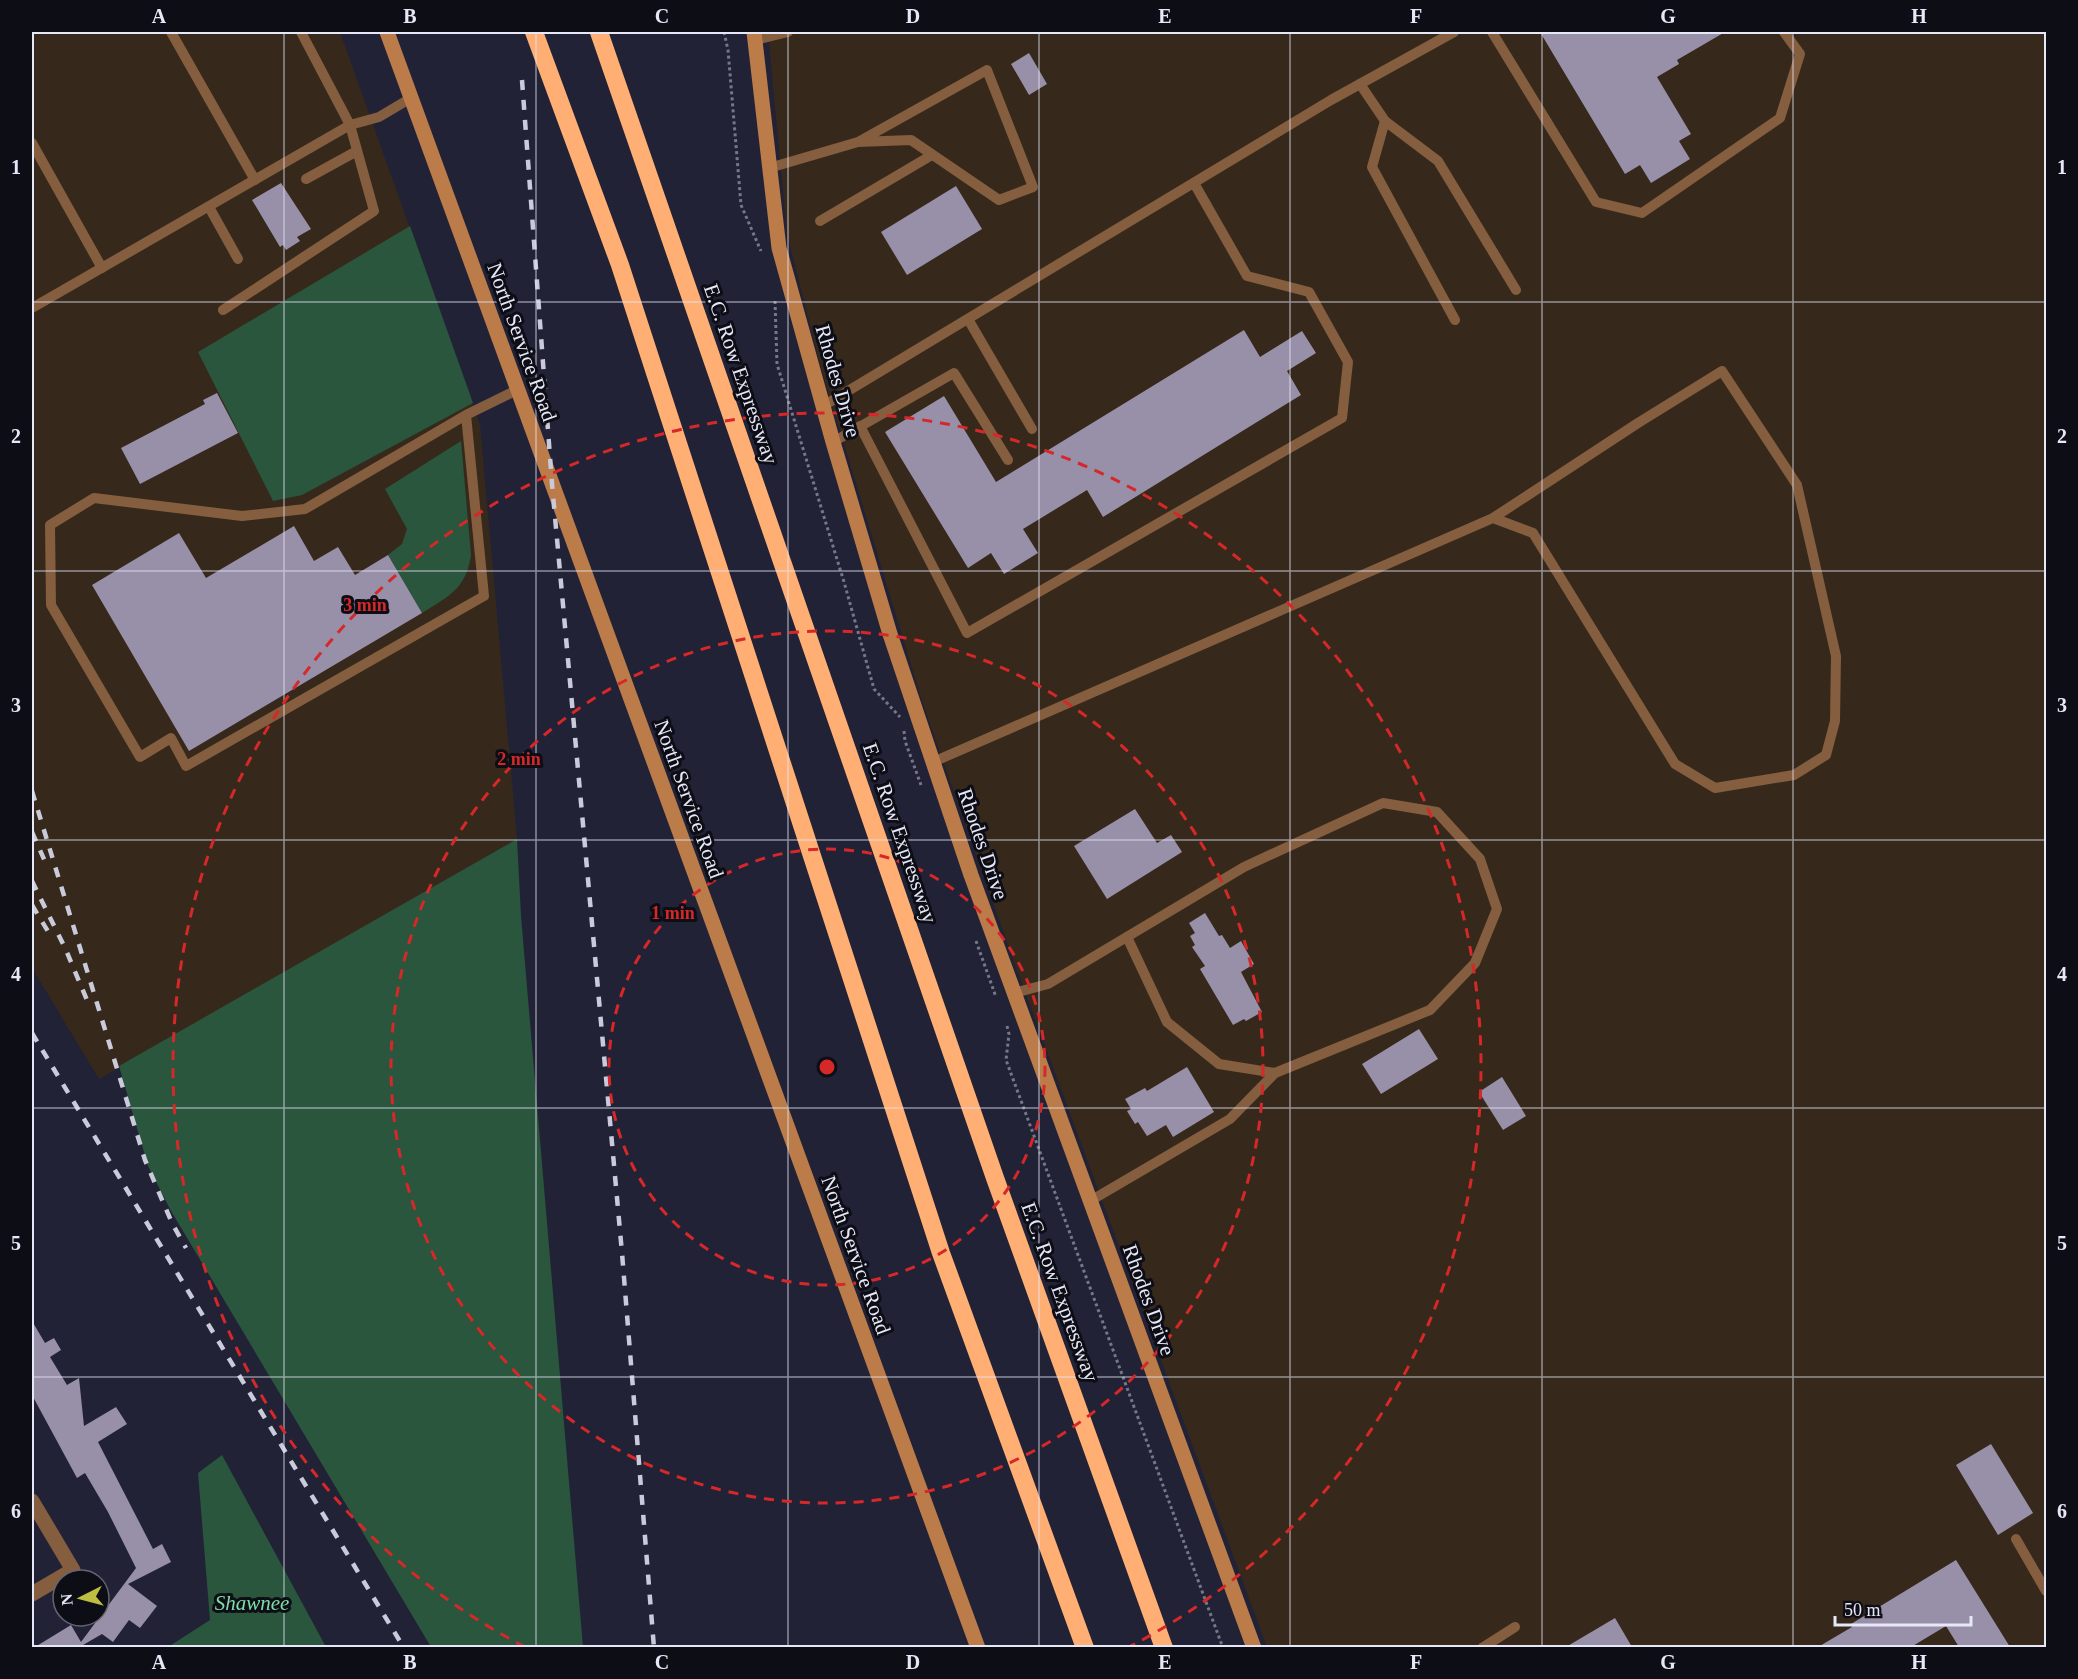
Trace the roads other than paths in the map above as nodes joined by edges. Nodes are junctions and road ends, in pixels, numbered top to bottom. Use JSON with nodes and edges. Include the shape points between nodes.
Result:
{"nodes":[{"id":1,"x":171,"y":32,"type":"edge"},
{"id":2,"x":301,"y":32,"type":"edge"},
{"id":3,"x":387,"y":32,"type":"edge"},
{"id":4,"x":534,"y":32,"type":"edge"},
{"id":5,"x":599,"y":32,"type":"edge"},
{"id":6,"x":788,"y":32,"type":"edge"},
{"id":7,"x":1454,"y":32,"type":"edge"},
{"id":8,"x":1492,"y":32,"type":"edge"},
{"id":9,"x":1784,"y":32,"type":"edge"},
{"id":10,"x":755,"y":36,"type":"edge"},
{"id":11,"x":1360,"y":84,"type":"junction"},
{"id":12,"x":411,"y":98,"type":"junction"},
{"id":13,"x":1385,"y":121,"type":"junction"},
{"id":14,"x":350,"y":125,"type":"junction"},
{"id":15,"x":858,"y":142,"type":"junction"},
{"id":16,"x":32,"y":143,"type":"edge"},
{"id":17,"x":357,"y":150,"type":"junction"},
{"id":18,"x":933,"y":155,"type":"junction"},
{"id":19,"x":770,"y":168,"type":"junction"},
{"id":20,"x":306,"y":179,"type":"dead end"},
{"id":21,"x":255,"y":180,"type":"junction"},
{"id":22,"x":1194,"y":183,"type":"junction"},
{"id":23,"x":209,"y":207,"type":"junction"},
{"id":24,"x":820,"y":222,"type":"dead end"},
{"id":25,"x":238,"y":259,"type":"dead end"},
{"id":26,"x":102,"y":268,"type":"junction"},
{"id":27,"x":1516,"y":290,"type":"dead end"},
{"id":28,"x":32,"y":308,"type":"edge"},
{"id":29,"x":223,"y":310,"type":"dead end"},
{"id":30,"x":968,"y":319,"type":"junction"},
{"id":31,"x":1455,"y":320,"type":"dead end"},
{"id":32,"x":517,"y":390,"type":"junction"},
{"id":33,"x":823,"y":406,"type":"junction"},
{"id":34,"x":466,"y":415,"type":"junction"},
{"id":35,"x":860,"y":426,"type":"junction"},
{"id":36,"x":1032,"y":429,"type":"dead end"},
{"id":37,"x":833,"y":442,"type":"junction"},
{"id":38,"x":1008,"y":460,"type":"dead end"},
{"id":39,"x":1493,"y":518,"type":"junction"},
{"id":40,"x":933,"y":762,"type":"junction"},
{"id":41,"x":1127,"y":937,"type":"junction"},
{"id":42,"x":1014,"y":993,"type":"junction"},
{"id":43,"x":1275,"y":1073,"type":"junction"},
{"id":44,"x":1090,"y":1201,"type":"junction"},
{"id":45,"x":32,"y":1501,"type":"edge"},
{"id":46,"x":2016,"y":1539,"type":"dead end"},
{"id":47,"x":2046,"y":1591,"type":"edge"},
{"id":48,"x":32,"y":1594,"type":"edge"},
{"id":49,"x":1515,"y":1627,"type":"dead end"},
{"id":50,"x":978,"y":1647,"type":"edge"},
{"id":51,"x":1085,"y":1647,"type":"edge"},
{"id":52,"x":1164,"y":1647,"type":"edge"},
{"id":53,"x":1254,"y":1647,"type":"edge"},
{"id":54,"x":1482,"y":1647,"type":"edge"}],
"edges":[{"from":1,"to":21,"type":"lane"},
{"from":2,"to":14,"type":"lane"},
{"from":3,"to":12,"type":"street","name":"North Service Road"},
{"from":4,"to":51,"type":"highway","via":[[624,277],[941,1253]]},
{"from":5,"to":52,"type":"highway","name":"E.C. Row Expressway","via":[[995,1178]]},
{"from":6,"to":10,"type":"lane"},
{"from":7,"to":11,"type":"lane"},
{"from":8,"to":9,"type":"lane","via":[[1596,202],[1642,213],[1780,118],[1800,54]]},
{"from":10,"to":19,"type":"street","name":"Rhodes Drive"},
{"from":11,"to":13,"type":"lane"},
{"from":11,"to":22,"type":"lane"},
{"from":12,"to":14,"type":"lane","via":[[379,117]]},
{"from":12,"to":32,"type":"street","name":"North Service Road"},
{"from":13,"to":27,"type":"lane","via":[[1438,161]]},
{"from":13,"to":31,"type":"lane","via":[[1372,167]]},
{"from":14,"to":17,"type":"lane"},
{"from":14,"to":21,"type":"lane"},
{"from":15,"to":18,"type":"lane","via":[[910,140]]},
{"from":15,"to":18,"type":"lane","via":[[987,70],[1033,187],[999,200]]},
{"from":15,"to":19,"type":"lane"},
{"from":16,"to":26,"type":"lane"},
{"from":17,"to":20,"type":"lane"},
{"from":17,"to":29,"type":"lane","via":[[375,211]]},
{"from":18,"to":24,"type":"lane"},
{"from":19,"to":33,"type":"street","name":"Rhodes Drive","via":[[778,248]]},
{"from":21,"to":23,"type":"lane"},
{"from":22,"to":30,"type":"lane"},
{"from":22,"to":35,"type":"lane","via":[[1247,276],[1309,292],[1348,362],[1342,418],[967,633]]},
{"from":23,"to":25,"type":"lane"},
{"from":23,"to":26,"type":"lane"},
{"from":26,"to":28,"type":"lane"},
{"from":30,"to":33,"type":"lane"},
{"from":30,"to":36,"type":"lane"},
{"from":32,"to":34,"type":"lane"},
{"from":32,"to":50,"type":"street","name":"North Service Road"},
{"from":33,"to":37,"type":"street","name":"Rhodes Drive"},
{"from":34,"to":34,"type":"lane","via":[[305,509],[242,516],[94,498],[50,525],[51,605],[141,757],[171,738],[186,766],[483,596]]},
{"from":35,"to":37,"type":"lane"},
{"from":35,"to":38,"type":"lane","via":[[954,373]]},
{"from":37,"to":40,"type":"street","name":"Rhodes Drive"},
{"from":39,"to":39,"type":"lane","via":[[1533,533],[1676,764],[1714,788],[1794,775],[1826,756],[1835,721],[1836,656],[1797,485],[1722,371]]},
{"from":39,"to":40,"type":"lane"},
{"from":40,"to":42,"type":"street","name":"Rhodes Drive"},
{"from":41,"to":42,"type":"lane","via":[[1048,984]]},
{"from":41,"to":43,"type":"lane","via":[[1167,1022],[1219,1064]]},
{"from":41,"to":43,"type":"lane","via":[[1244,867],[1383,803],[1437,812],[1480,859],[1497,909],[1475,963],[1430,1010]]},
{"from":42,"to":44,"type":"street","name":"Rhodes Drive"},
{"from":43,"to":44,"type":"lane","via":[[1230,1119]]},
{"from":44,"to":53,"type":"street","name":"Rhodes Drive"},
{"from":45,"to":48,"type":"street","via":[[73,1570]]},
{"from":46,"to":47,"type":"lane"},
{"from":49,"to":54,"type":"lane"}]}
